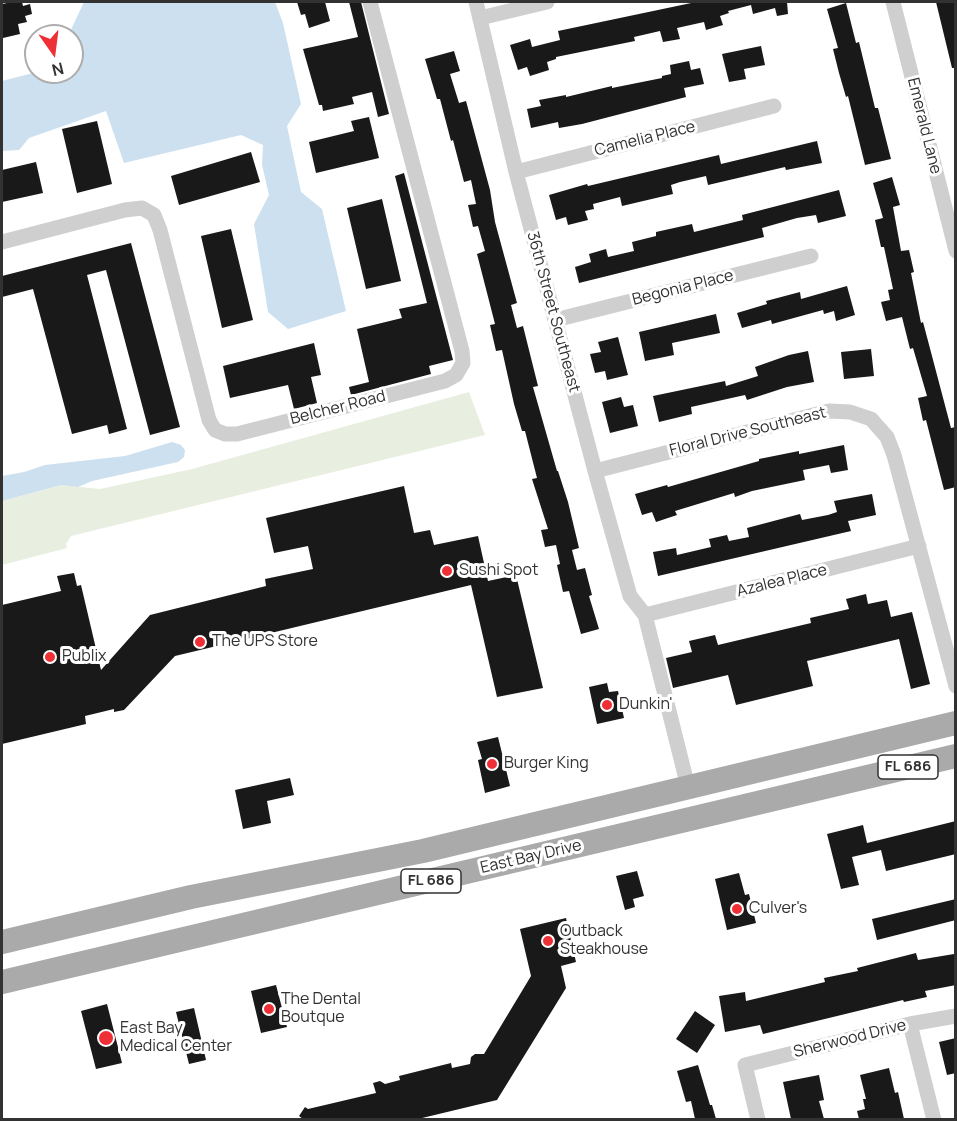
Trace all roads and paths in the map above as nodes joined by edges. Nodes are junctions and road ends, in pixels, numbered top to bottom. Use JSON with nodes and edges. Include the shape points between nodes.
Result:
{"nodes":[{"id":1,"x":370,"y":2,"type":"edge"},
{"id":2,"x":476,"y":2,"type":"edge"},
{"id":3,"x":547,"y":2,"type":"edge"},
{"id":4,"x":893,"y":2,"type":"edge"},
{"id":5,"x":480,"y":18,"type":"junction"},
{"id":6,"x":774,"y":106,"type":"dead end"},
{"id":7,"x":516,"y":172,"type":"junction"},
{"id":8,"x":2,"y":242,"type":"edge"},
{"id":9,"x":956,"y":251,"type":"edge"},
{"id":10,"x":811,"y":256,"type":"dead end"},
{"id":11,"x":555,"y":320,"type":"junction"},
{"id":12,"x":595,"y":471,"type":"junction"},
{"id":13,"x":919,"y":546,"type":"junction"},
{"id":14,"x":645,"y":615,"type":"junction"},
{"id":15,"x":956,"y":686,"type":"edge"},
{"id":16,"x":956,"y":723,"type":"edge"},
{"id":17,"x":956,"y":756,"type":"edge"},
{"id":18,"x":755,"y":771,"type":"junction"},
{"id":19,"x":688,"y":787,"type":"junction"},
{"id":20,"x":711,"y":815,"type":"junction"},
{"id":21,"x":2,"y":942,"type":"edge"},
{"id":22,"x":2,"y":982,"type":"edge"},
{"id":23,"x":956,"y":1016,"type":"edge"},
{"id":24,"x":910,"y":1023,"type":"junction"},
{"id":25,"x":759,"y":1119,"type":"edge"},
{"id":26,"x":933,"y":1119,"type":"edge"}],
"edges":[{"from":1,"to":8,"type":"street","name":"Belcher Road","via":[[462,351],[456,375],[422,387],[225,434],[215,430],[209,420],[154,215],[142,208],[125,210]]},
{"from":2,"to":5,"type":"street","name":"36th Street Southeast"},
{"from":3,"to":5,"type":"street"},
{"from":4,"to":9,"type":"street","name":"Emerald Lane"},
{"from":5,"to":7,"type":"street","name":"36th Street Southeast"},
{"from":6,"to":7,"type":"street","name":"Camelia Place"},
{"from":7,"to":11,"type":"street","name":"36th Street Southeast"},
{"from":10,"to":11,"type":"street","name":"Begonia Place"},
{"from":11,"to":12,"type":"street","name":"36th Street Southeast"},
{"from":12,"to":13,"type":"street","name":"Floral Drive Southeast","via":[[829,411],[850,412],[871,419],[887,437]]},
{"from":12,"to":14,"type":"street","name":"36th Street Southeast","via":[[630,596]]},
{"from":13,"to":14,"type":"street","name":"Azalea Place"},
{"from":13,"to":15,"type":"street","name":"Floral Drive Southeast"},
{"from":14,"to":19,"type":"street","name":"36th Street Southeast"},
{"from":16,"to":18,"type":"main road","name":"East Bay Drive","number":"FL 686"},
{"from":17,"to":20,"type":"main road","name":"East Bay Drive","number":"FL 686"},
{"from":18,"to":19,"type":"main road","name":"East Bay Drive","number":"FL 686"},
{"from":18,"to":20,"type":"main road"},
{"from":19,"to":21,"type":"main road","name":"East Bay Drive","number":"FL 686","via":[[423,851],[191,897]]},
{"from":20,"to":22,"type":"main road","name":"East Bay Drive","number":"FL 686"},
{"from":23,"to":24,"type":"street","name":"Sherwood Drive"},
{"from":24,"to":25,"type":"street","name":"Sherwood Drive","via":[[745,1065]]},
{"from":24,"to":26,"type":"street"}]}
